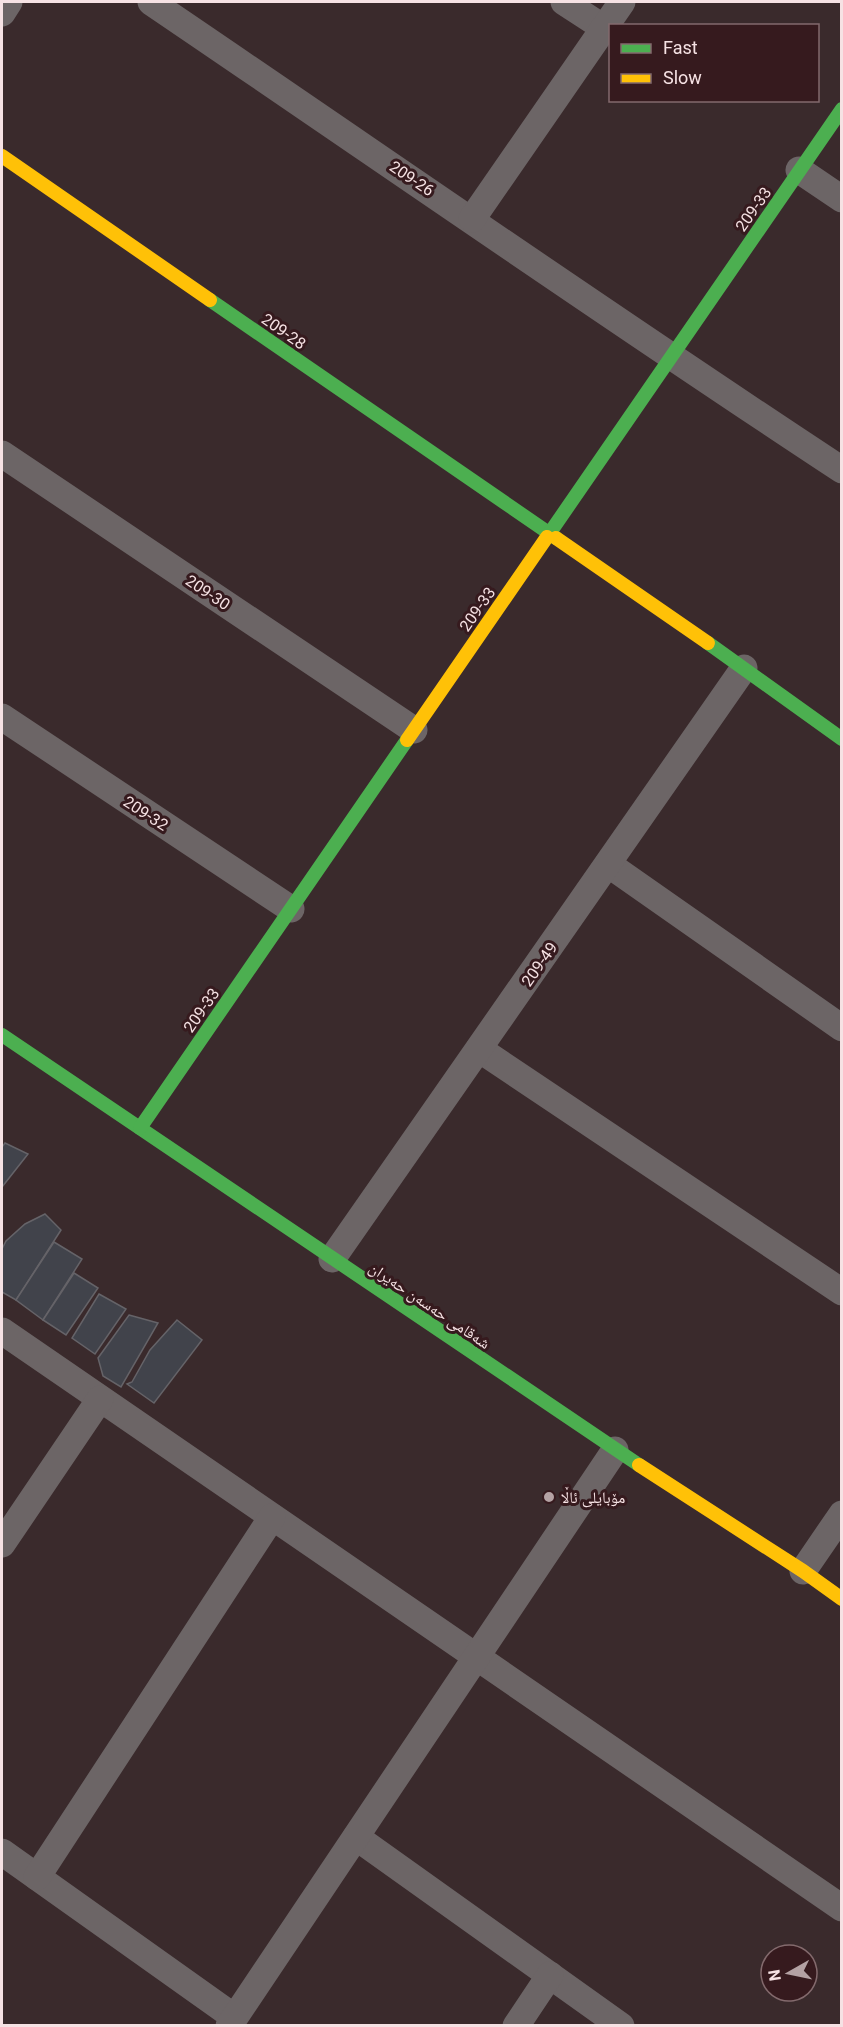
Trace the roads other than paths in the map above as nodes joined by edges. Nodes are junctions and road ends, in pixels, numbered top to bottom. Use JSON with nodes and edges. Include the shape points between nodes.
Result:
{"nodes":[{"id":1,"x":9,"y":2,"type":"edge"},
{"id":2,"x":151,"y":2,"type":"edge"},
{"id":3,"x":564,"y":2,"type":"edge"},
{"id":4,"x":622,"y":2,"type":"edge"},
{"id":5,"x":2,"y":13,"type":"edge"},
{"id":6,"x":604,"y":28,"type":"junction"},
{"id":7,"x":842,"y":109,"type":"edge"},
{"id":8,"x":2,"y":156,"type":"edge"},
{"id":9,"x":799,"y":170,"type":"junction"},
{"id":10,"x":842,"y":199,"type":"edge"},
{"id":11,"x":472,"y":219,"type":"junction"},
{"id":12,"x":670,"y":358,"type":"junction"},
{"id":13,"x":2,"y":454,"type":"edge"},
{"id":14,"x":842,"y":470,"type":"edge"},
{"id":15,"x":549,"y":534,"type":"junction"},
{"id":16,"x":744,"y":668,"type":"junction"},
{"id":17,"x":2,"y":717,"type":"edge"},
{"id":18,"x":414,"y":730,"type":"junction"},
{"id":19,"x":842,"y":739,"type":"edge"},
{"id":20,"x":608,"y":864,"type":"junction"},
{"id":21,"x":291,"y":909,"type":"junction"},
{"id":22,"x":842,"y":1028,"type":"edge"},
{"id":23,"x":2,"y":1035,"type":"edge"},
{"id":24,"x":479,"y":1049,"type":"junction"},
{"id":25,"x":140,"y":1128,"type":"junction"},
{"id":26,"x":332,"y":1259,"type":"junction"},
{"id":27,"x":842,"y":1292,"type":"edge"},
{"id":28,"x":2,"y":1331,"type":"edge"},
{"id":29,"x":100,"y":1399,"type":"junction"},
{"id":30,"x":615,"y":1450,"type":"junction"},
{"id":31,"x":842,"y":1514,"type":"edge"},
{"id":32,"x":272,"y":1517,"type":"junction"},
{"id":33,"x":2,"y":1544,"type":"edge"},
{"id":34,"x":802,"y":1571,"type":"junction"},
{"id":35,"x":842,"y":1599,"type":"edge"},
{"id":36,"x":477,"y":1657,"type":"junction"},
{"id":37,"x":356,"y":1837,"type":"junction"},
{"id":38,"x":2,"y":1852,"type":"edge"},
{"id":39,"x":37,"y":1877,"type":"junction"},
{"id":40,"x":842,"y":1908,"type":"edge"},
{"id":41,"x":550,"y":1975,"type":"junction"},
{"id":42,"x":231,"y":2021,"type":"edge"},
{"id":43,"x":516,"y":2025,"type":"edge"},
{"id":44,"x":621,"y":2025,"type":"edge"}],
"edges":[{"from":1,"to":5,"type":"street"},
{"from":2,"to":11,"type":"street","name":"209-26"},
{"from":3,"to":6,"type":"street"},
{"from":4,"to":6,"type":"street"},
{"from":6,"to":11,"type":"street"},
{"from":7,"to":9,"type":"street","name":"209-33"},
{"from":8,"to":15,"type":"street","name":"209-28"},
{"from":9,"to":10,"type":"street"},
{"from":9,"to":12,"type":"street","name":"209-33"},
{"from":11,"to":12,"type":"street","name":"209-26"},
{"from":12,"to":14,"type":"street","name":"209-26"},
{"from":12,"to":15,"type":"street","name":"209-33"},
{"from":13,"to":18,"type":"street","name":"209-30"},
{"from":15,"to":16,"type":"street","name":"209-28"},
{"from":15,"to":18,"type":"street","name":"209-33"},
{"from":16,"to":19,"type":"street","name":"209-28"},
{"from":16,"to":20,"type":"street","name":"209-49"},
{"from":17,"to":21,"type":"street","name":"209-32"},
{"from":18,"to":21,"type":"street","name":"209-33"},
{"from":20,"to":22,"type":"street"},
{"from":20,"to":24,"type":"street","name":"209-49"},
{"from":21,"to":25,"type":"street","name":"209-33"},
{"from":23,"to":25,"type":"street","name":"شەقامی حەسەن حەیران"},
{"from":24,"to":26,"type":"street","name":"209-49"},
{"from":24,"to":27,"type":"street"},
{"from":25,"to":26,"type":"street","name":"شەقامی حەسەن حەیران"},
{"from":26,"to":30,"type":"street","name":"شەقامی حەسەن حەیران"},
{"from":28,"to":29,"type":"street"},
{"from":29,"to":32,"type":"street"},
{"from":29,"to":33,"type":"street"},
{"from":30,"to":34,"type":"street","name":"شەقامی حەسەن حەیران"},
{"from":30,"to":36,"type":"street"},
{"from":31,"to":34,"type":"street"},
{"from":32,"to":36,"type":"street"},
{"from":32,"to":39,"type":"street"},
{"from":34,"to":35,"type":"street","name":"شەقامی حەسەن حەیران"},
{"from":36,"to":37,"type":"street"},
{"from":36,"to":40,"type":"street"},
{"from":37,"to":41,"type":"street"},
{"from":37,"to":42,"type":"street"},
{"from":38,"to":39,"type":"street"},
{"from":39,"to":42,"type":"street"},
{"from":41,"to":43,"type":"street"},
{"from":41,"to":44,"type":"street"}]}
